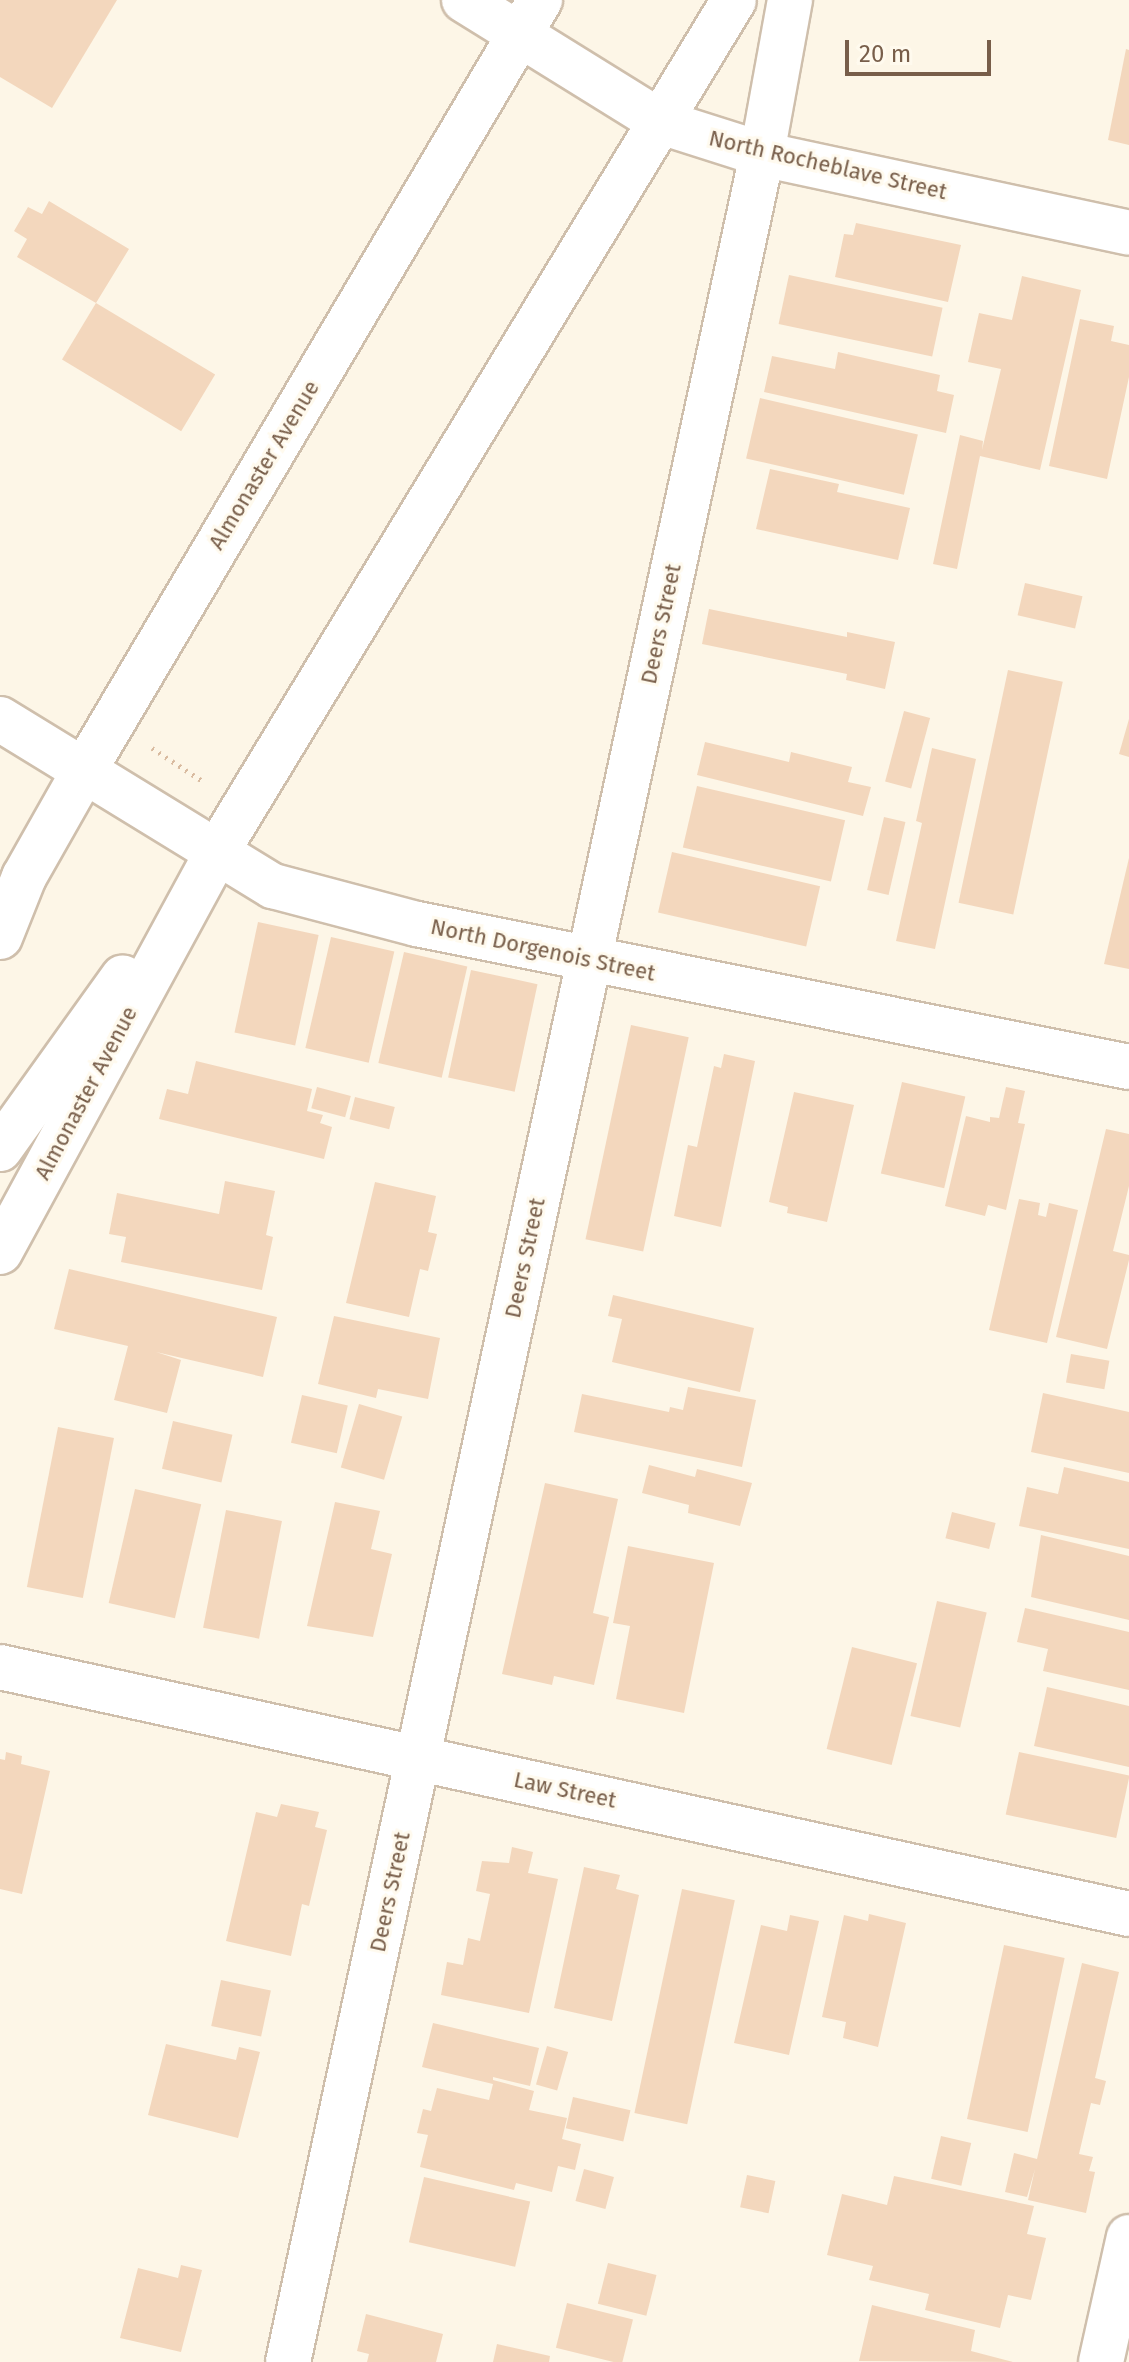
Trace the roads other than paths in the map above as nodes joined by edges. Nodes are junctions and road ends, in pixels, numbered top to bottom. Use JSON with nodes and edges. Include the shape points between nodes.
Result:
{"nodes":[{"id":1,"x":464,"y":0,"type":"edge"},
{"id":2,"x":734,"y":0,"type":"edge"},
{"id":3,"x":790,"y":0,"type":"edge"},
{"id":4,"x":529,"y":17,"type":"edge"},
{"id":5,"x":661,"y":122,"type":"junction"},
{"id":6,"x":762,"y":154,"type":"junction"},
{"id":7,"x":1129,"y":233,"type":"edge"},
{"id":8,"x":0,"y":719,"type":"edge"},
{"id":9,"x":85,"y":769,"type":"junction"},
{"id":10,"x":218,"y":850,"type":"junction"},
{"id":11,"x":12,"y":892,"type":"edge"},
{"id":12,"x":0,"y":937,"type":"edge"},
{"id":13,"x":589,"y":959,"type":"junction"},
{"id":14,"x":1129,"y":1067,"type":"edge"},
{"id":15,"x":0,"y":1149,"type":"edge"},
{"id":16,"x":0,"y":1252,"type":"edge"},
{"id":17,"x":0,"y":1667,"type":"edge"},
{"id":18,"x":419,"y":1757,"type":"junction"},
{"id":19,"x":1129,"y":1914,"type":"edge"},
{"id":20,"x":1129,"y":2237,"type":"edge"},
{"id":21,"x":288,"y":2362,"type":"edge"},
{"id":22,"x":1101,"y":2362,"type":"edge"}],
"edges":[{"from":1,"to":4,"type":"street","name":"North Rocheblave Street"},
{"from":2,"to":5,"type":"street","name":"Almonaster Avenue"},
{"from":3,"to":6,"type":"street","name":"Deers Street"},
{"from":4,"to":5,"type":"street","name":"North Rocheblave Street"},
{"from":4,"to":9,"type":"street","name":"Almonaster Avenue"},
{"from":5,"to":6,"type":"street","name":"North Rocheblave Street"},
{"from":5,"to":10,"type":"street","name":"Almonaster Avenue"},
{"from":6,"to":7,"type":"street","name":"North Rocheblave Street"},
{"from":6,"to":13,"type":"street","name":"Deers Street"},
{"from":8,"to":9,"type":"street","name":"North Dorgenois Street"},
{"from":9,"to":10,"type":"street","name":"North Dorgenois Street"},
{"from":9,"to":11,"type":"street","name":"Almonaster Avenue"},
{"from":10,"to":13,"type":"street","name":"North Dorgenois Street","via":[[273,886],[417,924]]},
{"from":10,"to":15,"type":"street","name":"Almonaster Avenue"},
{"from":10,"to":16,"type":"street","name":"Almonaster Avenue"},
{"from":11,"to":12,"type":"street","name":"Almonaster Avenue"},
{"from":13,"to":14,"type":"street","name":"North Dorgenois Street"},
{"from":13,"to":18,"type":"street","name":"Deers Street"},
{"from":17,"to":18,"type":"street","name":"Law Street"},
{"from":18,"to":19,"type":"street","name":"Law Street"},
{"from":18,"to":21,"type":"street","name":"Deers Street"},
{"from":20,"to":22,"type":"street"}]}
